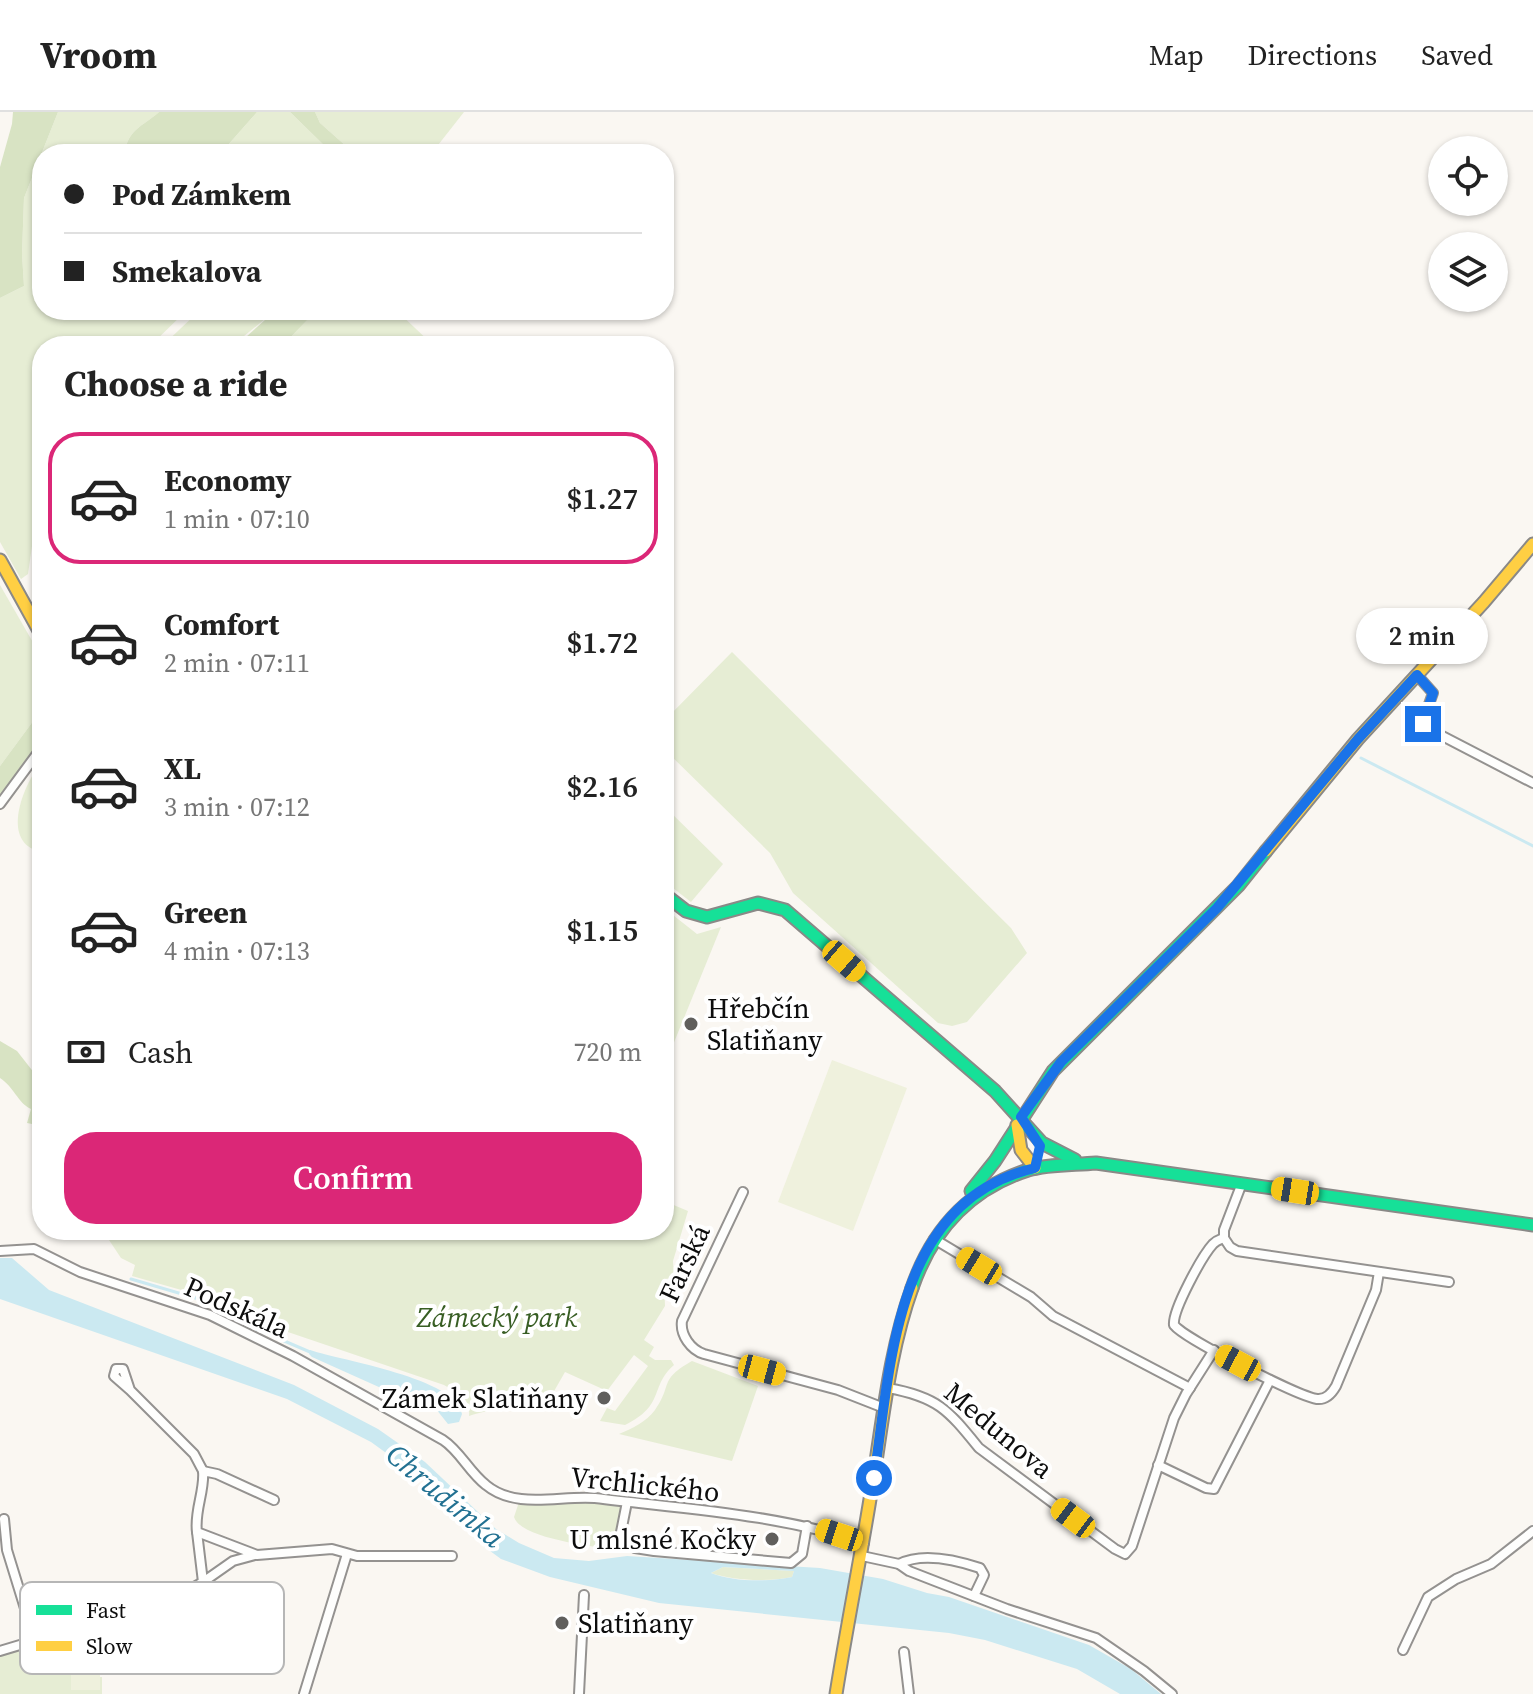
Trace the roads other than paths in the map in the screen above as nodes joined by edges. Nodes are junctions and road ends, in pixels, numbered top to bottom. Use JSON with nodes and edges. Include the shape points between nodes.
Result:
{"nodes":[{"id":1,"x":1533,"y":544,"type":"edge"},
{"id":2,"x":0,"y":560,"type":"edge"},
{"id":3,"x":32,"y":618,"type":"edge"},
{"id":4,"x":1417,"y":675,"type":"junction"},
{"id":5,"x":32,"y":761,"type":"edge"},
{"id":6,"x":1533,"y":783,"type":"edge"},
{"id":7,"x":0,"y":804,"type":"edge"},
{"id":8,"x":674,"y":902,"type":"edge"},
{"id":9,"x":1019,"y":1121,"type":"junction"},
{"id":10,"x":1036,"y":1136,"type":"junction"},
{"id":11,"x":1096,"y":1163,"type":"junction"},
{"id":12,"x":1035,"y":1168,"type":"junction"},
{"id":13,"x":1242,"y":1183,"type":"junction"},
{"id":14,"x":743,"y":1192,"type":"dead end"},
{"id":15,"x":944,"y":1225,"type":"junction"},
{"id":16,"x":1533,"y":1225,"type":"edge"},
{"id":17,"x":1224,"y":1238,"type":"junction"},
{"id":18,"x":934,"y":1239,"type":"junction"},
{"id":19,"x":0,"y":1251,"type":"edge"},
{"id":20,"x":1379,"y":1272,"type":"junction"},
{"id":21,"x":1449,"y":1282,"type":"dead end"},
{"id":22,"x":1214,"y":1350,"type":"junction"},
{"id":23,"x":1270,"y":1380,"type":"junction"},
{"id":24,"x":888,"y":1388,"type":"junction"},
{"id":25,"x":1190,"y":1388,"type":"junction"},
{"id":26,"x":130,"y":1390,"type":"dead end"},
{"id":27,"x":884,"y":1408,"type":"junction"},
{"id":28,"x":443,"y":1440,"type":"joint"},
{"id":29,"x":1158,"y":1465,"type":"junction"},
{"id":30,"x":203,"y":1471,"type":"junction"},
{"id":31,"x":274,"y":1500,"type":"dead end"},
{"id":32,"x":627,"y":1502,"type":"junction"},
{"id":33,"x":4,"y":1519,"type":"dead end"},
{"id":34,"x":807,"y":1526,"type":"junction"},
{"id":35,"x":1533,"y":1531,"type":"edge"},
{"id":36,"x":197,"y":1532,"type":"junction"},
{"id":37,"x":862,"y":1553,"type":"junction"},
{"id":38,"x":347,"y":1554,"type":"junction"},
{"id":39,"x":257,"y":1555,"type":"junction"},
{"id":40,"x":452,"y":1556,"type":"dead end"},
{"id":41,"x":899,"y":1564,"type":"junction"},
{"id":42,"x":203,"y":1582,"type":"joint"},
{"id":43,"x":20,"y":1592,"type":"edge"},
{"id":44,"x":584,"y":1595,"type":"dead end"},
{"id":45,"x":974,"y":1596,"type":"junction"},
{"id":46,"x":20,"y":1645,"type":"edge"},
{"id":47,"x":1403,"y":1650,"type":"dead end"},
{"id":48,"x":0,"y":1651,"type":"edge"},
{"id":49,"x":904,"y":1652,"type":"dead end"},
{"id":50,"x":305,"y":1690,"type":"edge"},
{"id":51,"x":579,"y":1694,"type":"edge"},
{"id":52,"x":833,"y":1694,"type":"edge"},
{"id":53,"x":909,"y":1694,"type":"edge"},
{"id":54,"x":1172,"y":1694,"type":"edge"}],
"edges":[{"from":1,"to":4,"type":"street"},
{"from":2,"to":3,"type":"street"},
{"from":4,"to":6,"type":"street","via":[[1433,693],[1425,727]]},
{"from":4,"to":9,"type":"street","via":[[1217,908],[1061,1062]]},
{"from":5,"to":7,"type":"street"},
{"from":8,"to":9,"type":"street","via":[[699,917],[751,903],[785,910],[988,1085]]},
{"from":9,"to":10,"type":"street"},
{"from":9,"to":12,"type":"street","via":[[1021,1150]]},
{"from":9,"to":15,"type":"street","via":[[991,1167]]},
{"from":10,"to":11,"type":"street","via":[[1062,1155]]},
{"from":10,"to":12,"type":"street","via":[[1041,1150]]},
{"from":11,"to":12,"type":"street"},
{"from":11,"to":13,"type":"street"},
{"from":12,"to":15,"type":"street","via":[[987,1186]]},
{"from":13,"to":16,"type":"street"},
{"from":13,"to":17,"type":"street"},
{"from":14,"to":27,"type":"street","name":"Farská","via":[[681,1324],[696,1352],[838,1390]]},
{"from":15,"to":18,"type":"street"},
{"from":17,"to":20,"type":"street","via":[[1237,1251]]},
{"from":17,"to":22,"type":"street","via":[[1208,1251],[1173,1321],[1184,1335]]},
{"from":18,"to":24,"type":"street","via":[[905,1298]]},
{"from":18,"to":25,"type":"street","via":[[1031,1297],[1053,1316]]},
{"from":19,"to":28,"type":"street","name":"Podskála","via":[[34,1249],[80,1272],[210,1315]]},
{"from":20,"to":21,"type":"street"},
{"from":20,"to":23,"type":"street","via":[[1331,1393],[1315,1398]]},
{"from":22,"to":23,"type":"street"},
{"from":22,"to":25,"type":"street","name":"Medunova"},
{"from":23,"to":29,"type":"street","via":[[1214,1489]]},
{"from":24,"to":27,"type":"street"},
{"from":24,"to":29,"type":"street","name":"Medunova","via":[[937,1402],[979,1448],[1124,1554],[1132,1546]]},
{"from":25,"to":29,"type":"street","name":"Medunova"},
{"from":26,"to":30,"type":"street","via":[[194,1454]]},
{"from":27,"to":37,"type":"street"},
{"from":28,"to":32,"type":"street","name":"Vrchlického","via":[[501,1495]]},
{"from":30,"to":31,"type":"street"},
{"from":30,"to":36,"type":"street"},
{"from":32,"to":34,"type":"street","name":"Vrchlického"},
{"from":32,"to":34,"type":"street","via":[[623,1541],[654,1551],[791,1563],[802,1554]]},
{"from":33,"to":43,"type":"street"},
{"from":34,"to":37,"type":"street","name":"Vrchlického"},
{"from":35,"to":47,"type":"street","via":[[1491,1564],[1432,1594]]},
{"from":36,"to":39,"type":"street"},
{"from":36,"to":42,"type":"street"},
{"from":37,"to":41,"type":"street","name":"Vrchlického"},
{"from":37,"to":52,"type":"street"},
{"from":38,"to":39,"type":"street","via":[[329,1549]]},
{"from":38,"to":40,"type":"street"},
{"from":38,"to":50,"type":"street"},
{"from":39,"to":42,"type":"street","via":[[233,1561]]},
{"from":41,"to":45,"type":"street"},
{"from":41,"to":45,"type":"street","via":[[923,1558],[977,1566],[984,1575]]},
{"from":44,"to":51,"type":"street"},
{"from":45,"to":54,"type":"street","via":[[1096,1638]]},
{"from":46,"to":48,"type":"street"},
{"from":49,"to":53,"type":"street"}]}
